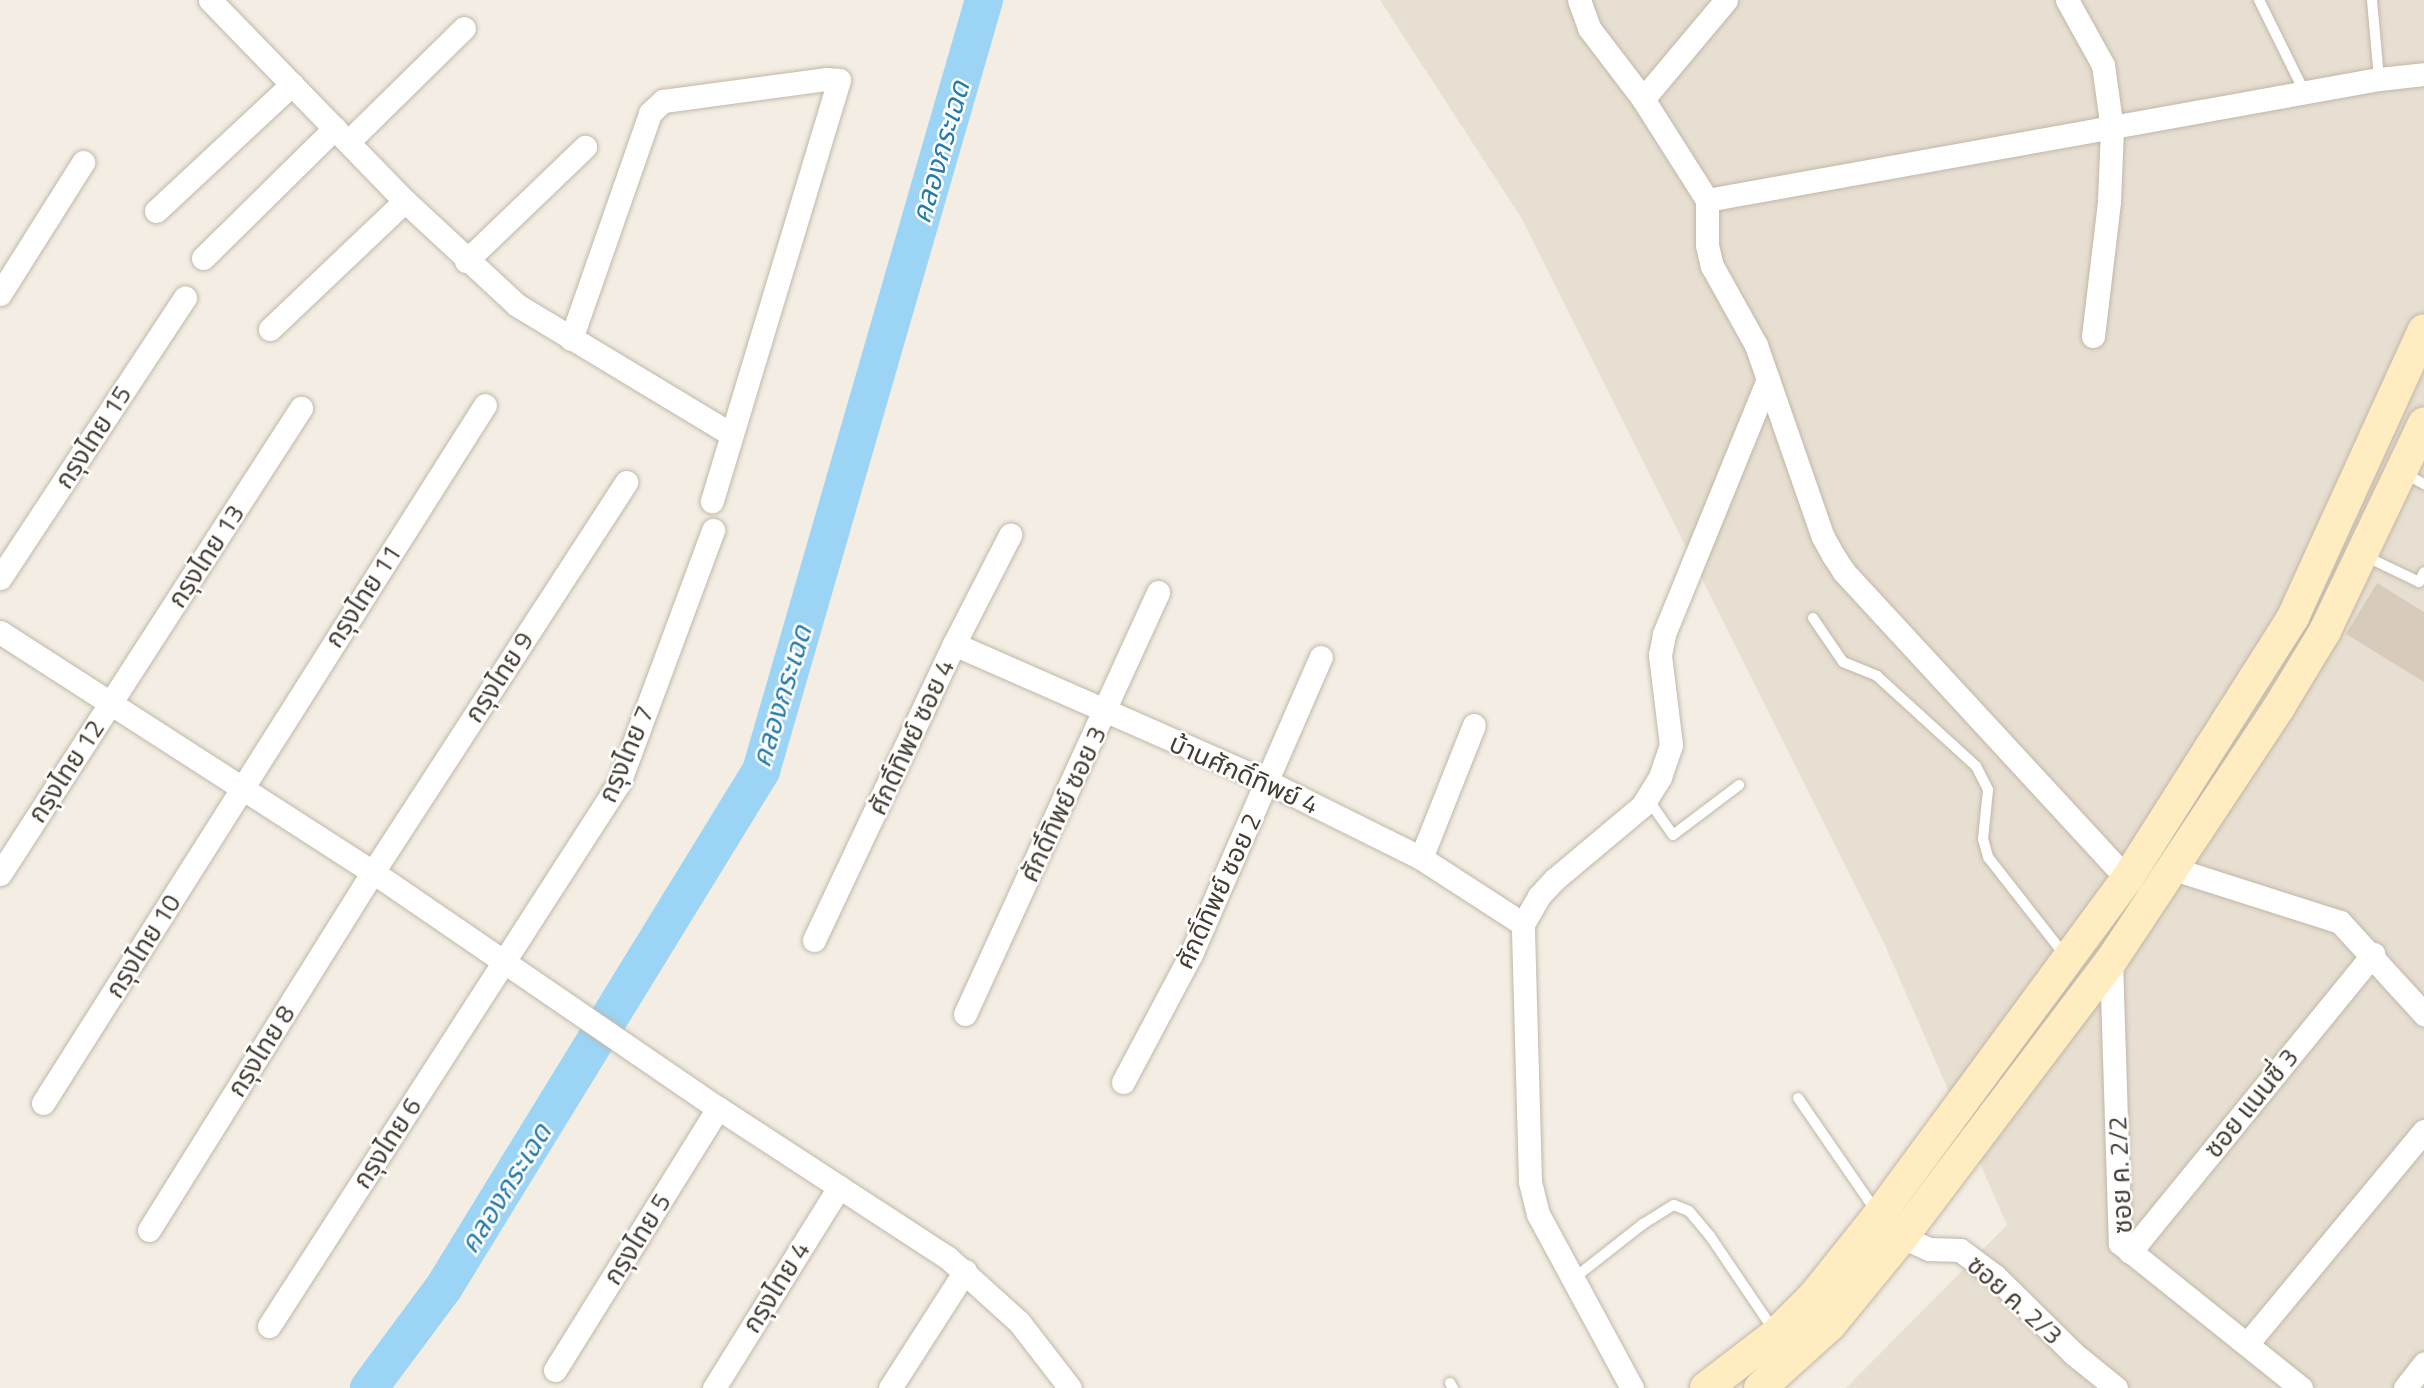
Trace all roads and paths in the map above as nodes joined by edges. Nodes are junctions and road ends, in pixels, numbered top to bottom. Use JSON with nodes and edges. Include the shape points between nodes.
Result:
{"nodes":[{"id":1,"x":210,"y":0,"type":"edge"},
{"id":2,"x":1579,"y":0,"type":"edge"},
{"id":3,"x":1726,"y":0,"type":"edge"},
{"id":4,"x":2067,"y":0,"type":"edge"},
{"id":5,"x":2259,"y":0,"type":"edge"},
{"id":6,"x":2372,"y":0,"type":"edge"},
{"id":7,"x":464,"y":28,"type":"dead end"},
{"id":8,"x":2424,"y":74,"type":"edge"},
{"id":9,"x":2379,"y":79,"type":"junction"},
{"id":10,"x":292,"y":83,"type":"junction"},
{"id":11,"x":2305,"y":93,"type":"junction"},
{"id":12,"x":1643,"y":99,"type":"junction"},
{"id":13,"x":2112,"y":130,"type":"junction"},
{"id":14,"x":342,"y":134,"type":"junction"},
{"id":15,"x":585,"y":147,"type":"dead end"},
{"id":16,"x":83,"y":162,"type":"dead end"},
{"id":17,"x":1707,"y":200,"type":"junction"},
{"id":18,"x":405,"y":201,"type":"junction"},
{"id":19,"x":156,"y":211,"type":"dead end"},
{"id":20,"x":204,"y":258,"type":"dead end"},
{"id":21,"x":466,"y":261,"type":"junction"},
{"id":22,"x":0,"y":294,"type":"edge"},
{"id":23,"x":185,"y":297,"type":"dead end"},
{"id":24,"x":270,"y":329,"type":"dead end"},
{"id":25,"x":2424,"y":330,"type":"edge"},
{"id":26,"x":2093,"y":336,"type":"dead end"},
{"id":27,"x":571,"y":339,"type":"junction"},
{"id":28,"x":1768,"y":379,"type":"junction"},
{"id":29,"x":485,"y":405,"type":"dead end"},
{"id":30,"x":301,"y":408,"type":"dead end"},
{"id":31,"x":2424,"y":423,"type":"edge"},
{"id":32,"x":731,"y":434,"type":"junction"},
{"id":33,"x":2414,"y":469,"type":"edge"},
{"id":34,"x":626,"y":482,"type":"dead end"},
{"id":35,"x":712,"y":501,"type":"dead end"},
{"id":36,"x":712,"y":530,"type":"dead end"},
{"id":37,"x":1010,"y":535,"type":"dead end"},
{"id":38,"x":2361,"y":555,"type":"junction"},
{"id":39,"x":2424,"y":572,"type":"edge"},
{"id":40,"x":0,"y":578,"type":"edge"},
{"id":41,"x":1158,"y":592,"type":"dead end"},
{"id":42,"x":1813,"y":618,"type":"dead end"},
{"id":43,"x":0,"y":632,"type":"edge"},
{"id":44,"x":954,"y":644,"type":"junction"},
{"id":45,"x":1321,"y":657,"type":"dead end"},
{"id":46,"x":110,"y":703,"type":"junction"},
{"id":47,"x":1105,"y":713,"type":"junction"},
{"id":48,"x":1474,"y":725,"type":"dead end"},
{"id":49,"x":1268,"y":782,"type":"junction"},
{"id":50,"x":1739,"y":785,"type":"dead end"},
{"id":51,"x":241,"y":787,"type":"junction"},
{"id":52,"x":1647,"y":798,"type":"junction"},
{"id":53,"x":1421,"y":858,"type":"junction"},
{"id":54,"x":2174,"y":869,"type":"junction"},
{"id":55,"x":373,"y":872,"type":"junction"},
{"id":56,"x":0,"y":874,"type":"edge"},
{"id":57,"x":2127,"y":879,"type":"junction"},
{"id":58,"x":1523,"y":925,"type":"junction"},
{"id":59,"x":814,"y":940,"type":"dead end"},
{"id":60,"x":2373,"y":954,"type":"junction"},
{"id":61,"x":2068,"y":959,"type":"junction"},
{"id":62,"x":505,"y":960,"type":"junction"},
{"id":63,"x":2111,"y":961,"type":"junction"},
{"id":64,"x":965,"y":1014,"type":"dead end"},
{"id":65,"x":2424,"y":1014,"type":"edge"},
{"id":66,"x":2025,"y":1017,"type":"junction"},
{"id":67,"x":2053,"y":1037,"type":"junction"},
{"id":68,"x":1123,"y":1082,"type":"dead end"},
{"id":69,"x":1798,"y":1098,"type":"dead end"},
{"id":70,"x":43,"y":1103,"type":"dead end"},
{"id":71,"x":718,"y":1108,"type":"junction"},
{"id":72,"x":2424,"y":1131,"type":"edge"},
{"id":73,"x":839,"y":1187,"type":"junction"},
{"id":74,"x":1879,"y":1215,"type":"junction"},
{"id":75,"x":149,"y":1230,"type":"dead end"},
{"id":76,"x":1902,"y":1237,"type":"junction"},
{"id":77,"x":2130,"y":1252,"type":"junction"},
{"id":78,"x":965,"y":1272,"type":"junction"},
{"id":79,"x":1573,"y":1279,"type":"junction"},
{"id":80,"x":269,"y":1326,"type":"dead end"},
{"id":81,"x":1776,"y":1334,"type":"junction"},
{"id":82,"x":2247,"y":1344,"type":"junction"},
{"id":83,"x":2424,"y":1364,"type":"edge"},
{"id":84,"x":555,"y":1370,"type":"dead end"},
{"id":85,"x":1057,"y":1382,"type":"edge"},
{"id":86,"x":1626,"y":1386,"type":"edge"},
{"id":87,"x":714,"y":1388,"type":"edge"},
{"id":88,"x":890,"y":1388,"type":"edge"},
{"id":89,"x":1706,"y":1388,"type":"edge"},
{"id":90,"x":1760,"y":1388,"type":"edge"},
{"id":91,"x":2116,"y":1388,"type":"edge"},
{"id":92,"x":2301,"y":1388,"type":"edge"},
{"id":93,"x":2405,"y":1388,"type":"edge"}],
"edges":[{"from":1,"to":10,"type":"street"},
{"from":2,"to":12,"type":"street","via":[[1589,28]]},
{"from":3,"to":12,"type":"street"},
{"from":4,"to":13,"type":"street","via":[[2103,65]]},
{"from":5,"to":11,"type":"lane"},
{"from":6,"to":9,"type":"lane"},
{"from":7,"to":14,"type":"street"},
{"from":8,"to":9,"type":"street"},
{"from":9,"to":11,"type":"street"},
{"from":10,"to":14,"type":"street"},
{"from":10,"to":19,"type":"street"},
{"from":11,"to":13,"type":"street"},
{"from":12,"to":17,"type":"street"},
{"from":13,"to":17,"type":"street"},
{"from":13,"to":26,"type":"street","via":[[2109,202]]},
{"from":14,"to":18,"type":"street"},
{"from":14,"to":20,"type":"street"},
{"from":15,"to":21,"type":"street"},
{"from":16,"to":22,"type":"street"},
{"from":17,"to":28,"type":"street","via":[[1712,266],[1756,345]]},
{"from":18,"to":21,"type":"street"},
{"from":18,"to":24,"type":"street"},
{"from":21,"to":27,"type":"street","via":[[517,305]]},
{"from":23,"to":40,"type":"street","name":"กรุงไทย 15"},
{"from":25,"to":57,"type":"street","via":[[2293,617]]},
{"from":27,"to":32,"type":"street"},
{"from":27,"to":32,"type":"street","via":[[650,113],[656,107],[663,101],[839,80]]},
{"from":28,"to":52,"type":"street","via":[[1664,634],[1660,654],[1671,745]]},
{"from":28,"to":57,"type":"street","via":[[1823,537],[1844,572]]},
{"from":29,"to":51,"type":"street","name":"กรุงไทย 11"},
{"from":30,"to":46,"type":"street","name":"กรุงไทย 13"},
{"from":31,"to":33,"type":"street"},
{"from":32,"to":35,"type":"street"},
{"from":33,"to":38,"type":"street"},
{"from":34,"to":55,"type":"street","name":"กรุงไทย 9"},
{"from":36,"to":62,"type":"street","name":"กรุงไทย 7","via":[[619,783]]},
{"from":37,"to":44,"type":"street","name":"ศักดิ์ทิพย์ ซอย 4"},
{"from":38,"to":39,"type":"lane","via":[[2419,582]]},
{"from":38,"to":54,"type":"street","via":[[2325,631]]},
{"from":41,"to":47,"type":"street","name":"ศักดิ์ทิพย์ ซอย 3"},
{"from":42,"to":61,"type":"lane","via":[[1843,662],[1877,676],[1976,766],[1989,790],[1983,839],[1988,857]]},
{"from":43,"to":46,"type":"street"},
{"from":44,"to":47,"type":"street","name":"บ้านศักดิ์ทิพย์ 4"},
{"from":44,"to":59,"type":"street","name":"ศักดิ์ทิพย์ ซอย 4"},
{"from":45,"to":49,"type":"street","name":"ศักดิ์ทิพย์ ซอย 2"},
{"from":46,"to":51,"type":"street"},
{"from":46,"to":56,"type":"street","name":"กรุงไทย 12"},
{"from":47,"to":49,"type":"street","name":"บ้านศักดิ์ทิพย์ 4"},
{"from":47,"to":64,"type":"street","name":"ศักดิ์ทิพย์ ซอย 3"},
{"from":48,"to":53,"type":"street"},
{"from":49,"to":53,"type":"street","name":"บ้านศักดิ์ทิพย์ 4"},
{"from":49,"to":68,"type":"street","name":"ศักดิ์ทิพย์ ซอย 2","via":[[1191,954]]},
{"from":50,"to":52,"type":"lane","via":[[1673,835]]},
{"from":51,"to":55,"type":"street"},
{"from":51,"to":70,"type":"street","name":"กรุงไทย 10"},
{"from":52,"to":58,"type":"street","via":[[1555,879]]},
{"from":53,"to":58,"type":"street","name":"บ้านศักดิ์ทิพย์ 4"},
{"from":54,"to":60,"type":"street","via":[[2340,922]]},
{"from":54,"to":63,"type":"street"},
{"from":55,"to":62,"type":"street"},
{"from":55,"to":75,"type":"street","name":"กรุงไทย 8"},
{"from":57,"to":61,"type":"street"},
{"from":58,"to":79,"type":"street","via":[[1530,1181],[1538,1214]]},
{"from":60,"to":65,"type":"street"},
{"from":60,"to":77,"type":"street","name":"ซอย แนนซี่ 3"},
{"from":61,"to":66,"type":"street"},
{"from":62,"to":71,"type":"street"},
{"from":62,"to":80,"type":"street","name":"กรุงไทย 6"},
{"from":63,"to":67,"type":"street"},
{"from":63,"to":77,"type":"street","name":"ซอย ค. 2/2","via":[[2118,1234]]},
{"from":66,"to":67,"type":"street"},
{"from":66,"to":74,"type":"street"},
{"from":67,"to":76,"type":"street"},
{"from":69,"to":74,"type":"lane"},
{"from":71,"to":73,"type":"street"},
{"from":71,"to":84,"type":"street","name":"กรุงไทย 5"},
{"from":72,"to":82,"type":"street"},
{"from":73,"to":78,"type":"street"},
{"from":73,"to":87,"type":"street","name":"กรุงไทย 4"},
{"from":74,"to":81,"type":"street","via":[[1814,1296]]},
{"from":76,"to":90,"type":"street","via":[[1830,1325]]},
{"from":76,"to":91,"type":"street","name":"ซอย ค. 2/3","via":[[1929,1249],[1960,1250],[1995,1276],[2074,1354]]},
{"from":77,"to":82,"type":"street","name":"ซอย ค. 2/2"},
{"from":78,"to":85,"type":"street","via":[[1019,1322]]},
{"from":78,"to":88,"type":"street"},
{"from":79,"to":81,"type":"lane","via":[[1674,1205],[1689,1211],[1710,1236]]},
{"from":79,"to":86,"type":"street"},
{"from":81,"to":89,"type":"street"},
{"from":82,"to":92,"type":"street","name":"ซอย ค. 2/2"},
{"from":83,"to":93,"type":"street"}]}
